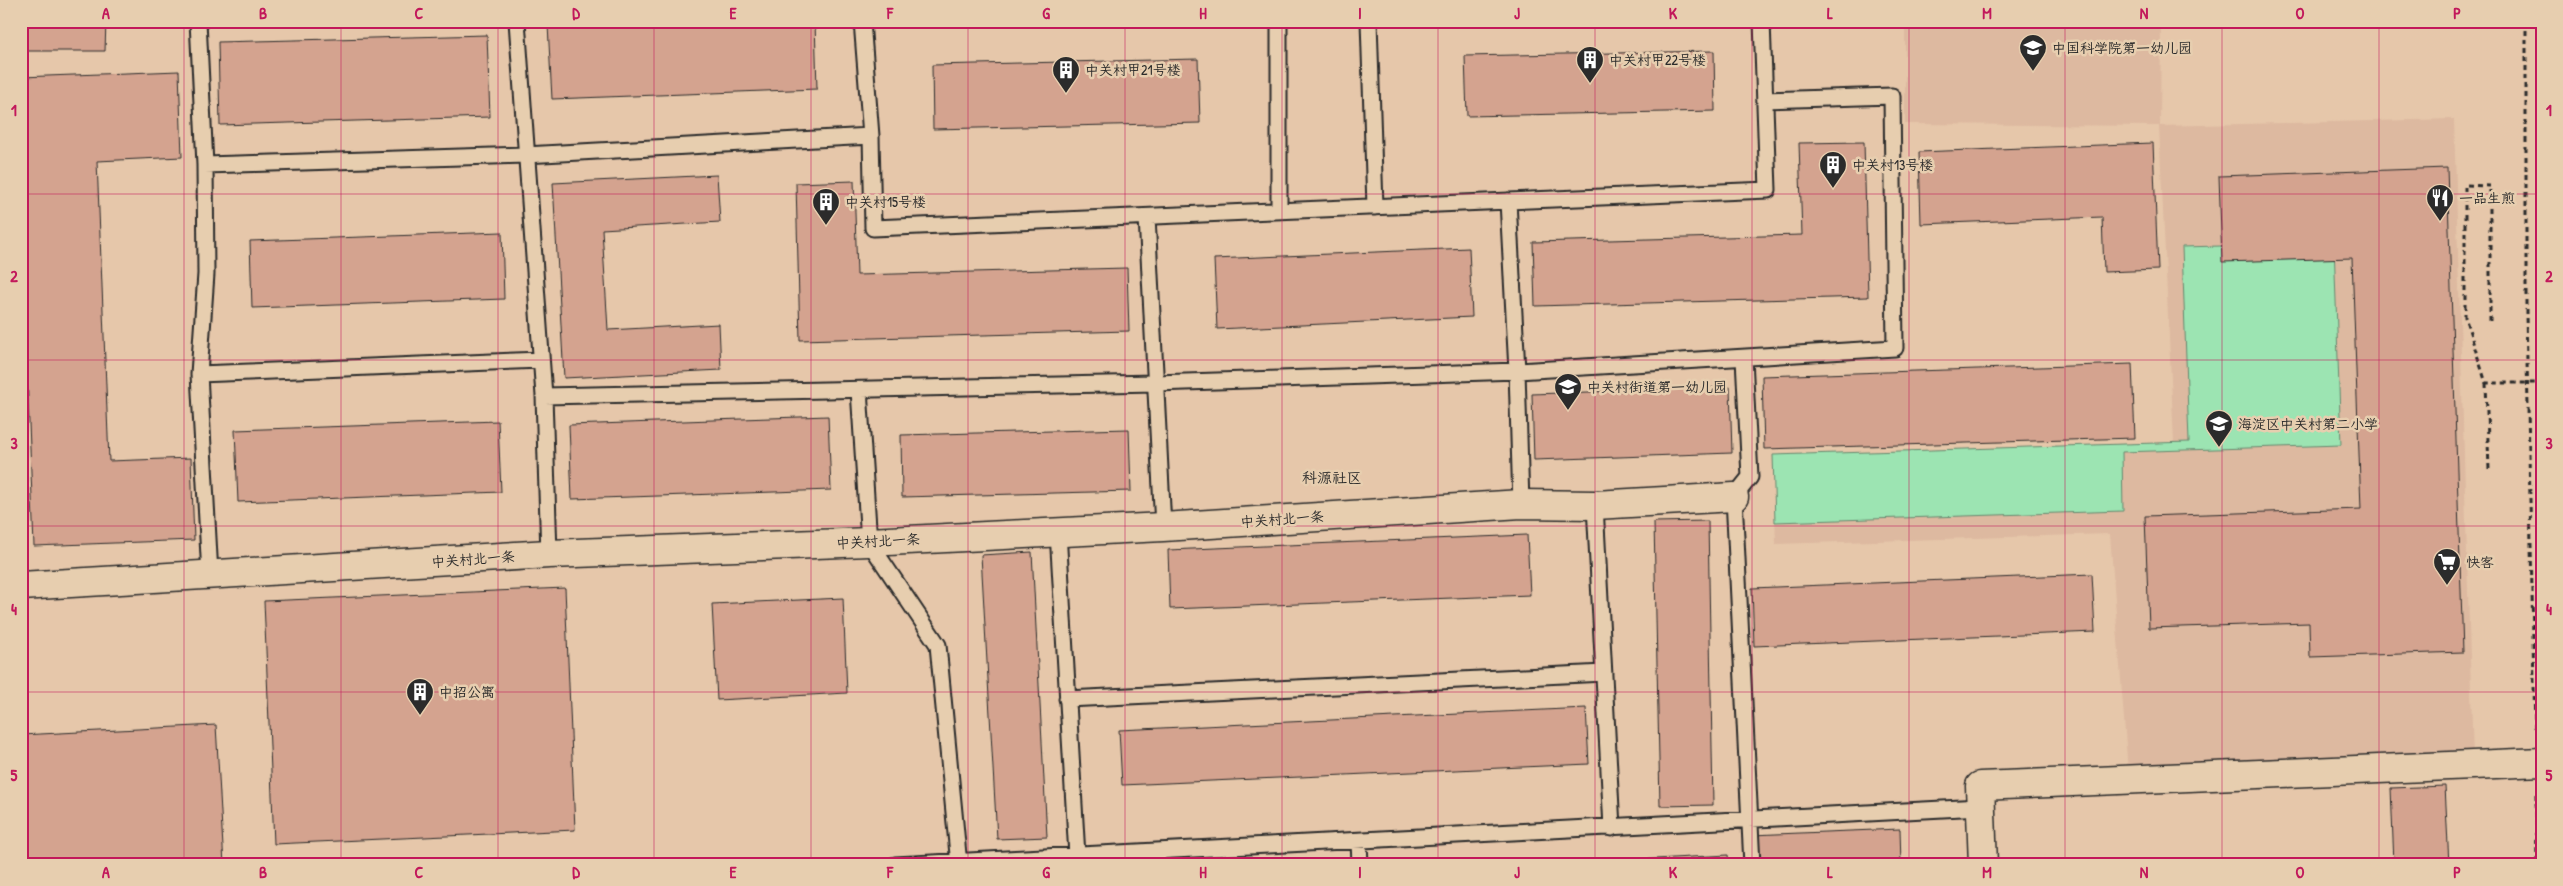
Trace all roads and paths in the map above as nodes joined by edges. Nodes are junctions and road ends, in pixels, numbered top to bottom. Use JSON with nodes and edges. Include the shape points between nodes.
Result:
{"nodes":[{"id":1,"x":198,"y":21,"type":"edge"},
{"id":2,"x":517,"y":21,"type":"edge"},
{"id":3,"x":862,"y":21,"type":"edge"},
{"id":4,"x":1279,"y":21,"type":"edge"},
{"id":5,"x":1369,"y":21,"type":"edge"},
{"id":6,"x":1762,"y":21,"type":"edge"},
{"id":7,"x":2526,"y":21,"type":"edge"},
{"id":8,"x":1765,"y":100,"type":"junction"},
{"id":9,"x":870,"y":136,"type":"junction"},
{"id":10,"x":525,"y":155,"type":"junction"},
{"id":11,"x":205,"y":165,"type":"junction"},
{"id":12,"x":1508,"y":201,"type":"junction"},
{"id":13,"x":1375,"y":207,"type":"junction"},
{"id":14,"x":1279,"y":211,"type":"junction"},
{"id":15,"x":1147,"y":217,"type":"junction"},
{"id":16,"x":2490,"y":321,"type":"dead end"},
{"id":17,"x":1744,"y":358,"type":"junction"},
{"id":18,"x":541,"y":360,"type":"junction"},
{"id":19,"x":1517,"y":371,"type":"junction"},
{"id":20,"x":199,"y":374,"type":"junction"},
{"id":21,"x":1155,"y":383,"type":"junction"},
{"id":22,"x":2486,"y":383,"type":"junction"},
{"id":23,"x":2542,"y":383,"type":"edge"},
{"id":24,"x":859,"y":390,"type":"junction"},
{"id":25,"x":544,"y":396,"type":"junction"},
{"id":26,"x":2489,"y":470,"type":"dead end"},
{"id":27,"x":1734,"y":497,"type":"junction"},
{"id":28,"x":1520,"y":504,"type":"junction"},
{"id":29,"x":1595,"y":505,"type":"junction"},
{"id":30,"x":1163,"y":526,"type":"junction"},
{"id":31,"x":1058,"y":532,"type":"junction"},
{"id":32,"x":869,"y":542,"type":"junction"},
{"id":33,"x":550,"y":554,"type":"junction"},
{"id":34,"x":210,"y":575,"type":"junction"},
{"id":35,"x":21,"y":586,"type":"edge"},
{"id":36,"x":1604,"y":673,"type":"junction"},
{"id":37,"x":1067,"y":699,"type":"junction"},
{"id":38,"x":2539,"y":762,"type":"edge"},
{"id":39,"x":1980,"y":808,"type":"junction"},
{"id":40,"x":1750,"y":821,"type":"junction"},
{"id":41,"x":1612,"y":828,"type":"junction"},
{"id":42,"x":1359,"y":841,"type":"junction"},
{"id":43,"x":1077,"y":856,"type":"junction"},
{"id":44,"x":958,"y":863,"type":"edge"},
{"id":45,"x":895,"y":865,"type":"edge"},
{"id":46,"x":1360,"y":865,"type":"edge"},
{"id":47,"x":1752,"y":865,"type":"edge"},
{"id":48,"x":1982,"y":865,"type":"edge"},
{"id":49,"x":2537,"y":865,"type":"edge"}],
"edges":[{"from":1,"to":11,"type":"lane"},
{"from":2,"to":10,"type":"lane"},
{"from":3,"to":9,"type":"lane"},
{"from":4,"to":14,"type":"lane"},
{"from":5,"to":13,"type":"lane"},
{"from":6,"to":8,"type":"lane"},
{"from":7,"to":38,"type":"path","via":[[2526,314]]},
{"from":8,"to":12,"type":"lane","via":[[1768,190]]},
{"from":8,"to":17,"type":"lane","via":[[1892,96],[1895,348]]},
{"from":9,"to":10,"type":"lane"},
{"from":9,"to":15,"type":"lane","via":[[873,228]]},
{"from":10,"to":11,"type":"lane"},
{"from":10,"to":18,"type":"lane"},
{"from":11,"to":20,"type":"lane","via":[[206,274]]},
{"from":12,"to":13,"type":"lane"},
{"from":12,"to":19,"type":"lane"},
{"from":13,"to":14,"type":"lane"},
{"from":14,"to":15,"type":"lane"},
{"from":15,"to":21,"type":"lane"},
{"from":16,"to":22,"type":"path","bridge":true,"via":[[2490,186],[2465,185],[2465,317]]},
{"from":17,"to":19,"type":"lane"},
{"from":17,"to":27,"type":"lane","via":[[1750,477]]},
{"from":18,"to":20,"type":"lane"},
{"from":18,"to":25,"type":"lane"},
{"from":19,"to":21,"type":"lane"},
{"from":19,"to":28,"type":"lane"},
{"from":20,"to":34,"type":"lane"},
{"from":21,"to":24,"type":"lane"},
{"from":21,"to":30,"type":"lane"},
{"from":22,"to":23,"type":"path","bridge":true},
{"from":22,"to":26,"type":"path"},
{"from":24,"to":25,"type":"lane"},
{"from":24,"to":32,"type":"lane"},
{"from":25,"to":33,"type":"lane"},
{"from":27,"to":29,"type":"street","name":"中关村北一条"},
{"from":27,"to":40,"type":"lane"},
{"from":28,"to":29,"type":"street","name":"中关村北一条"},
{"from":28,"to":30,"type":"street","name":"中关村北一条"},
{"from":29,"to":36,"type":"lane"},
{"from":30,"to":31,"type":"street","name":"中关村北一条"},
{"from":31,"to":32,"type":"street","name":"中关村北一条"},
{"from":31,"to":37,"type":"lane"},
{"from":32,"to":33,"type":"street","name":"中关村北一条"},
{"from":32,"to":44,"type":"lane","via":[[938,644]]},
{"from":33,"to":34,"type":"street","name":"中关村北一条"},
{"from":34,"to":35,"type":"street","name":"中关村北一条"},
{"from":36,"to":37,"type":"lane"},
{"from":36,"to":41,"type":"lane"},
{"from":37,"to":43,"type":"lane"},
{"from":38,"to":39,"type":"street","via":[[1980,786]]},
{"from":38,"to":49,"type":"path"},
{"from":39,"to":40,"type":"lane"},
{"from":39,"to":48,"type":"street"},
{"from":40,"to":41,"type":"lane"},
{"from":40,"to":47,"type":"lane"},
{"from":41,"to":42,"type":"lane"},
{"from":42,"to":43,"type":"lane"},
{"from":42,"to":46,"type":"lane"},
{"from":43,"to":44,"type":"lane"},
{"from":44,"to":45,"type":"lane"}]}
